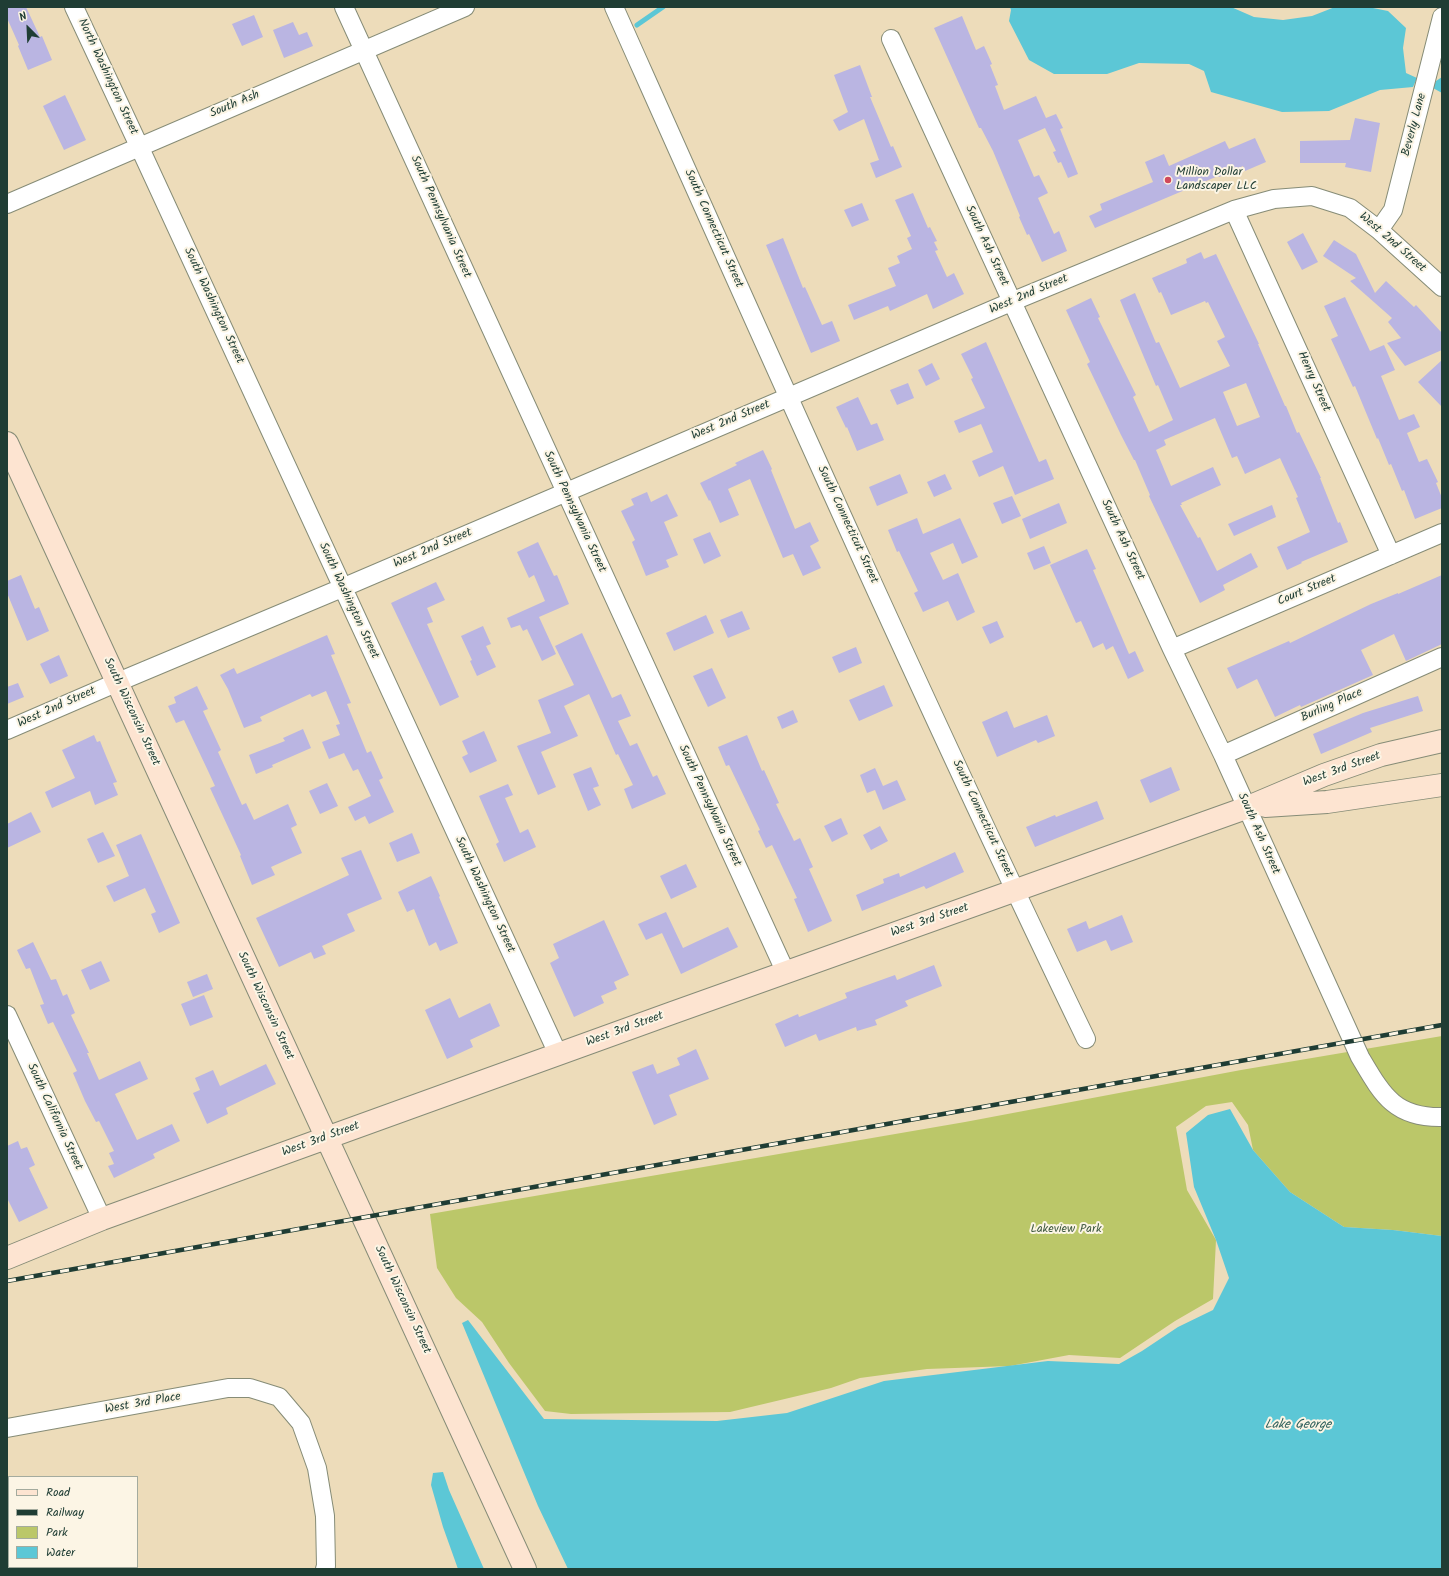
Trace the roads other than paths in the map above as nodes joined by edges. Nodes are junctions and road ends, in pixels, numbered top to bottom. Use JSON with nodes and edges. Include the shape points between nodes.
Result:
{"nodes":[{"id":1,"x":74,"y":7,"type":"edge"},
{"id":2,"x":344,"y":7,"type":"edge"},
{"id":3,"x":464,"y":7,"type":"edge"},
{"id":4,"x":614,"y":7,"type":"edge"},
{"id":5,"x":1442,"y":17,"type":"edge"},
{"id":6,"x":891,"y":39,"type":"dead end"},
{"id":7,"x":364,"y":49,"type":"junction"},
{"id":8,"x":140,"y":146,"type":"junction"},
{"id":9,"x":7,"y":204,"type":"edge"},
{"id":10,"x":1234,"y":210,"type":"junction"},
{"id":11,"x":1380,"y":230,"type":"junction"},
{"id":12,"x":1442,"y":287,"type":"edge"},
{"id":13,"x":1011,"y":302,"type":"junction"},
{"id":14,"x":788,"y":397,"type":"junction"},
{"id":15,"x":7,"y":444,"type":"edge"},
{"id":16,"x":565,"y":492,"type":"junction"},
{"id":17,"x":1442,"y":533,"type":"edge"},
{"id":18,"x":1391,"y":555,"type":"junction"},
{"id":19,"x":342,"y":588,"type":"junction"},
{"id":20,"x":1172,"y":649,"type":"junction"},
{"id":21,"x":1442,"y":657,"type":"edge"},
{"id":22,"x":118,"y":682,"type":"junction"},
{"id":23,"x":7,"y":730,"type":"edge"},
{"id":24,"x":1442,"y":741,"type":"edge"},
{"id":25,"x":1223,"y":755,"type":"junction"},
{"id":26,"x":1442,"y":785,"type":"edge"},
{"id":27,"x":1246,"y":808,"type":"junction"},
{"id":28,"x":1014,"y":891,"type":"junction"},
{"id":29,"x":786,"y":973,"type":"junction"},
{"id":30,"x":7,"y":1015,"type":"edge"},
{"id":31,"x":1086,"y":1040,"type":"dead end"},
{"id":32,"x":558,"y":1054,"type":"junction"},
{"id":33,"x":1442,"y":1118,"type":"edge"},
{"id":34,"x":326,"y":1138,"type":"junction"},
{"id":35,"x":102,"y":1219,"type":"junction"},
{"id":36,"x":7,"y":1258,"type":"edge"},
{"id":37,"x":7,"y":1428,"type":"edge"},
{"id":38,"x":325,"y":1569,"type":"edge"},
{"id":39,"x":525,"y":1569,"type":"edge"}],
"edges":[{"from":1,"to":8,"type":"street","name":"North Washington Street"},
{"from":2,"to":7,"type":"street","name":"South Pennsylvania Street"},
{"from":3,"to":7,"type":"street","name":"South Ash"},
{"from":4,"to":14,"type":"street","name":"South Connecticut Street"},
{"from":5,"to":11,"type":"street","name":"Beverly Lane","via":[[1393,210]]},
{"from":6,"to":13,"type":"street","name":"South Ash Street"},
{"from":7,"to":8,"type":"street","name":"South Ash"},
{"from":7,"to":16,"type":"street","name":"South Pennsylvania Street"},
{"from":8,"to":9,"type":"street","name":"South Ash"},
{"from":8,"to":19,"type":"street","name":"South Washington Street"},
{"from":10,"to":11,"type":"street","name":"West 2nd Street","via":[[1274,199],[1312,196],[1350,208]]},
{"from":10,"to":13,"type":"street","name":"West 2nd Street"},
{"from":10,"to":18,"type":"street","name":"Henry Street"},
{"from":11,"to":12,"type":"street","name":"West 2nd Street"},
{"from":13,"to":14,"type":"street","name":"West 2nd Street"},
{"from":13,"to":20,"type":"street","name":"South Ash Street"},
{"from":14,"to":16,"type":"street","name":"West 2nd Street"},
{"from":14,"to":28,"type":"street","name":"South Connecticut Street"},
{"from":15,"to":22,"type":"street","name":"South Wisconsin Street"},
{"from":16,"to":19,"type":"street","name":"West 2nd Street"},
{"from":16,"to":29,"type":"street","name":"South Pennsylvania Street"},
{"from":17,"to":18,"type":"street","name":"Court Street"},
{"from":18,"to":20,"type":"street","name":"Court Street"},
{"from":19,"to":22,"type":"street","name":"West 2nd Street"},
{"from":19,"to":32,"type":"street","name":"South Washington Street"},
{"from":20,"to":25,"type":"street","name":"South Ash Street"},
{"from":21,"to":25,"type":"street","name":"Burling Place"},
{"from":22,"to":23,"type":"street","name":"West 2nd Street"},
{"from":22,"to":34,"type":"street","name":"South Wisconsin Street"},
{"from":24,"to":27,"type":"street","name":"West 3rd Street","via":[[1381,755],[1324,775]]},
{"from":25,"to":27,"type":"street","name":"South Ash Street"},
{"from":26,"to":27,"type":"street","name":"West 3rd Street","via":[[1327,802]]},
{"from":27,"to":28,"type":"street","name":"West 3rd Street"},
{"from":27,"to":33,"type":"street","name":"South Ash Street","via":[[1360,1057],[1374,1081],[1391,1102],[1402,1110],[1431,1118]]},
{"from":28,"to":29,"type":"street","name":"West 3rd Street"},
{"from":28,"to":31,"type":"street","name":"South Connecticut Street"},
{"from":29,"to":32,"type":"street","name":"West 3rd Street"},
{"from":30,"to":35,"type":"street","name":"South California Street"},
{"from":32,"to":34,"type":"street","name":"West 3rd Street"},
{"from":34,"to":35,"type":"street","name":"West 3rd Street"},
{"from":34,"to":39,"type":"street","name":"South Wisconsin Street"},
{"from":35,"to":36,"type":"street","name":"West 3rd Street"},
{"from":37,"to":38,"type":"street","name":"West 3rd Place","via":[[228,1388],[250,1388],[279,1397],[301,1423],[317,1468],[325,1516]]}]}
